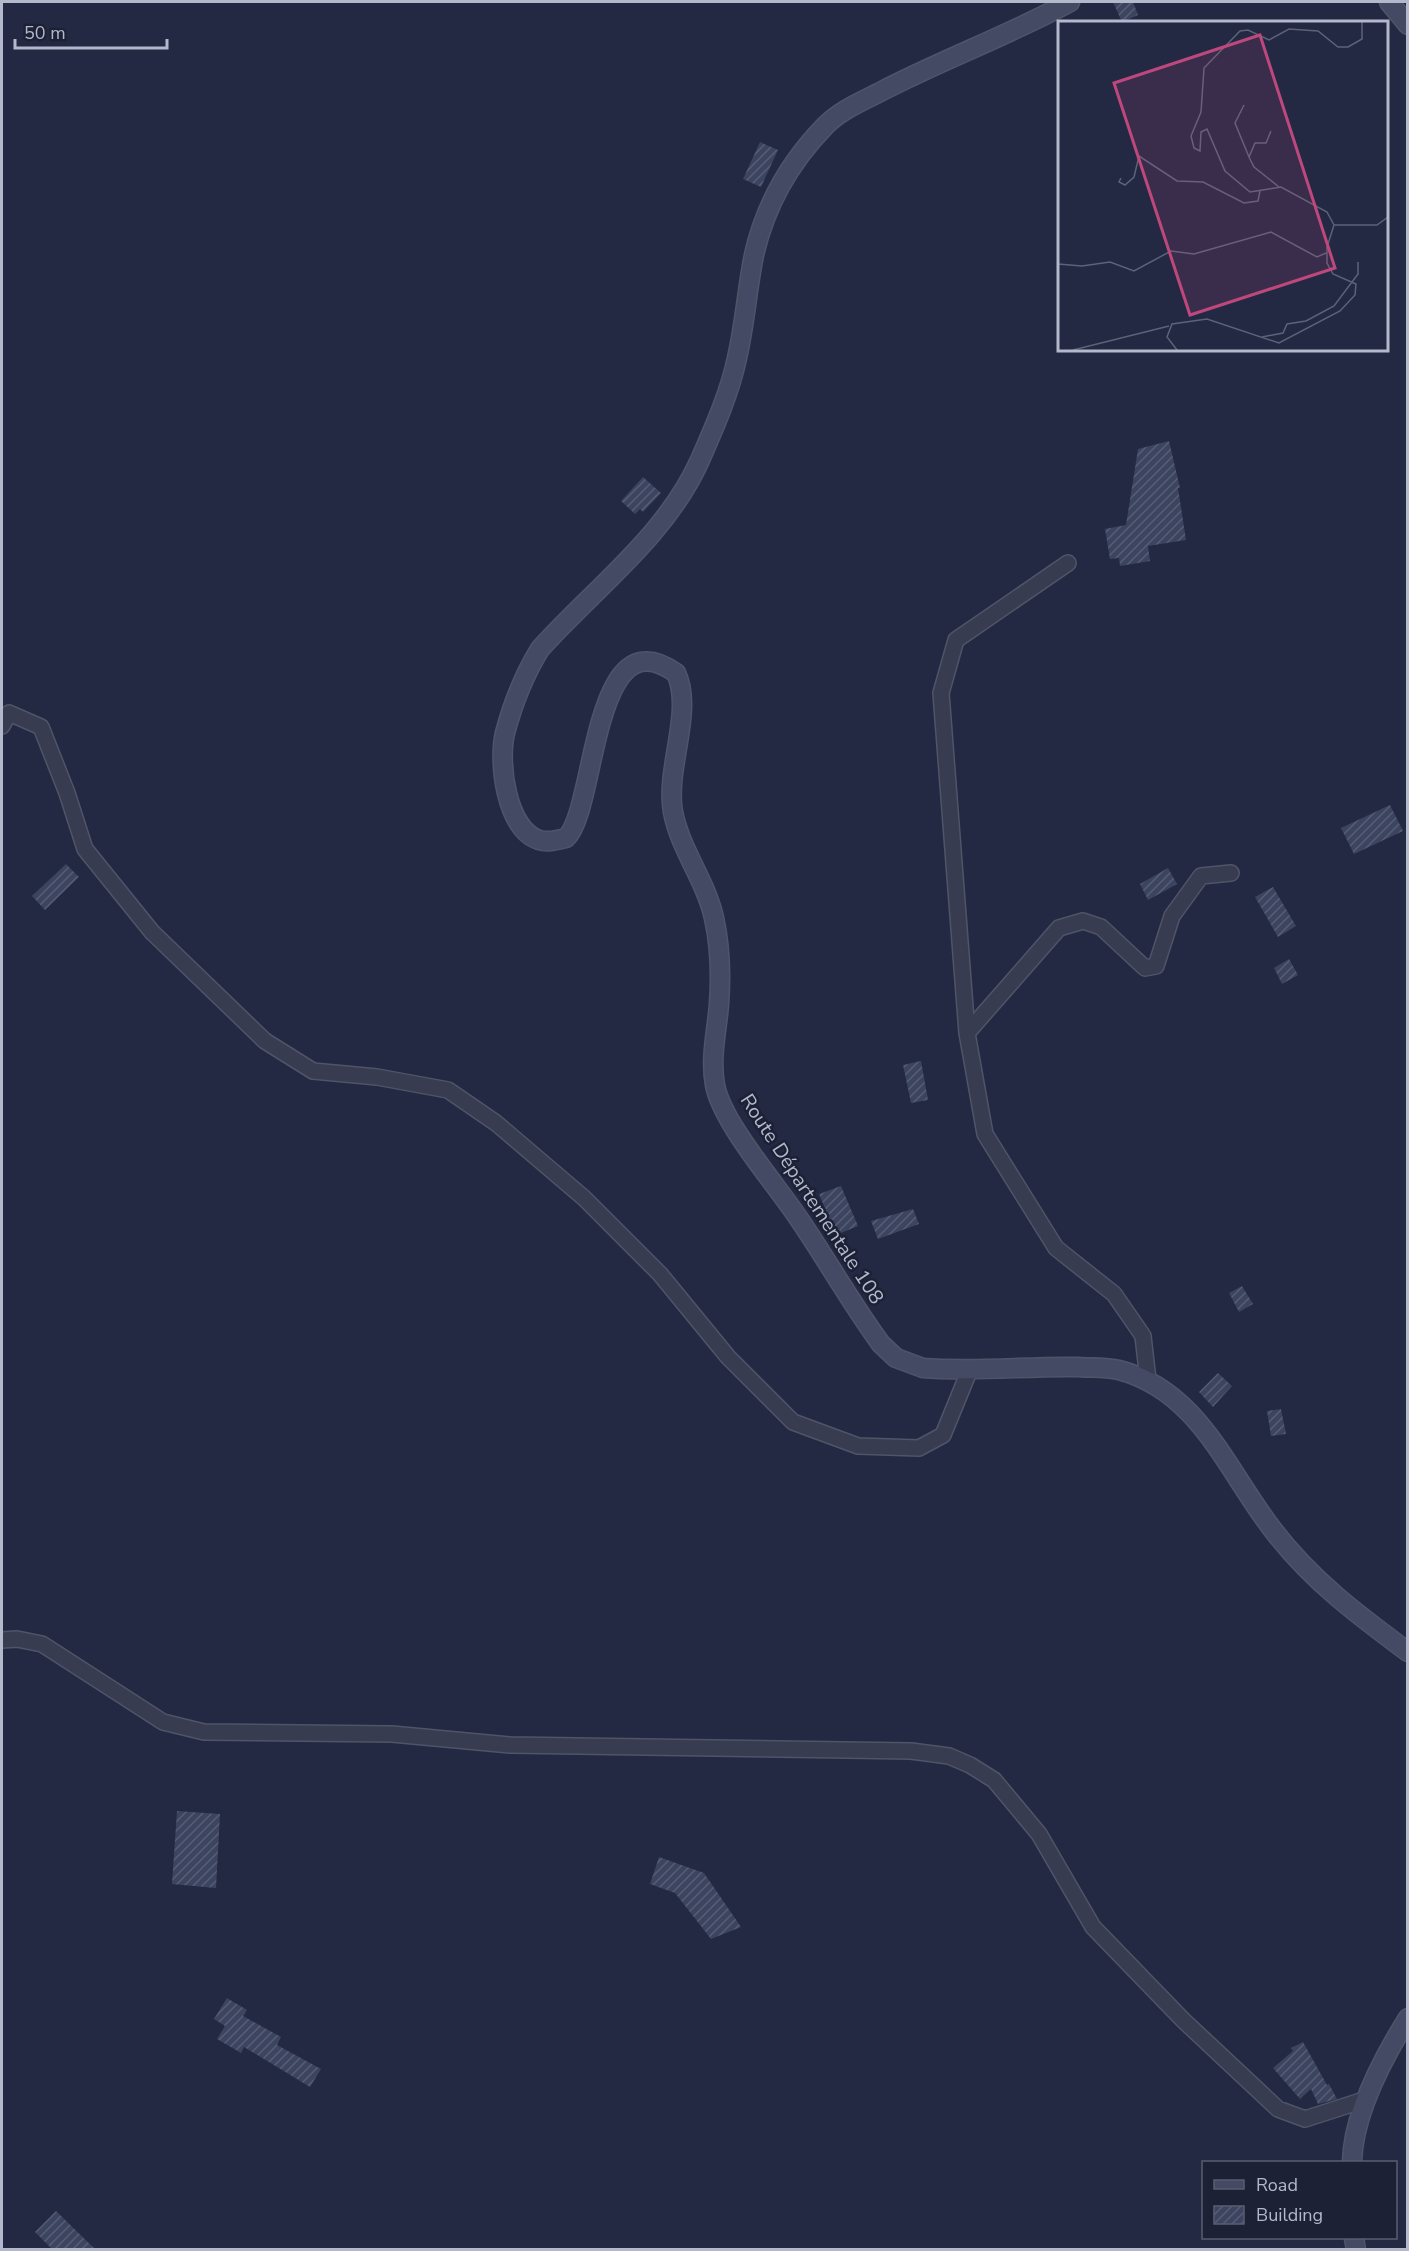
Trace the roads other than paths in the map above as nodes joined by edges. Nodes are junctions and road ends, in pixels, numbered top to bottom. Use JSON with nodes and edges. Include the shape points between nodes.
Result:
{"nodes":[{"id":1,"x":1070,"y":2,"type":"edge"},
{"id":2,"x":1389,"y":2,"type":"edge"},
{"id":3,"x":1407,"y":25,"type":"edge"},
{"id":4,"x":1068,"y":563,"type":"dead end"},
{"id":5,"x":2,"y":726,"type":"edge"},
{"id":6,"x":1231,"y":873,"type":"dead end"},
{"id":7,"x":967,"y":1033,"type":"junction"},
{"id":8,"x":970,"y":1370,"type":"junction"},
{"id":9,"x":1148,"y":1380,"type":"junction"},
{"id":10,"x":2,"y":1640,"type":"edge"},
{"id":11,"x":1407,"y":1652,"type":"edge"},
{"id":12,"x":1407,"y":2018,"type":"edge"},
{"id":13,"x":1367,"y":2099,"type":"junction"},
{"id":14,"x":1352,"y":2161,"type":"edge"}],
"edges":[{"from":1,"to":8,"type":"main road","name":"Route Départementale 108","via":[[843,111],[802,152],[782,181],[766,217],[754,255],[737,361],[699,461],[674,508],[540,649],[519,690],[503,753],[508,799],[524,829],[540,840],[566,838],[575,824],[593,748],[617,683],[629,668],[648,661],[658,662],[676,673],[681,713],[673,811],[713,914],[718,939],[719,1004],[713,1048],[715,1086],[722,1103],[736,1132],[789,1203],[881,1344],[909,1364]]},
{"from":2,"to":3,"type":"main road"},
{"from":4,"to":7,"type":"street","via":[[956,640],[941,693]]},
{"from":5,"to":8,"type":"street","via":[[9,713],[41,727],[85,849],[152,932],[265,1041],[313,1071],[448,1090],[496,1123],[584,1198],[660,1274],[728,1357],[794,1422],[858,1446],[919,1448],[943,1435]]},
{"from":6,"to":7,"type":"street","via":[[1201,876],[1172,916],[1156,966],[1145,968],[1101,927],[1083,921],[1059,928]]},
{"from":7,"to":9,"type":"street","via":[[985,1134],[1056,1248],[1114,1294],[1143,1336]]},
{"from":8,"to":9,"type":"main road","name":"Route Départementale 108","via":[[1103,1368]]},
{"from":9,"to":11,"type":"main road","name":"Route Départementale 108","via":[[1167,1391],[1218,1446],[1273,1530],[1328,1592]]},
{"from":10,"to":13,"type":"street","via":[[42,1644],[163,1722],[204,1732],[392,1734],[510,1745],[899,1751],[949,1756],[994,1780],[1039,1834],[1094,1927],[1183,2020],[1278,2109],[1305,2119]]},
{"from":12,"to":13,"type":"main road"},
{"from":13,"to":14,"type":"main road"}]}
